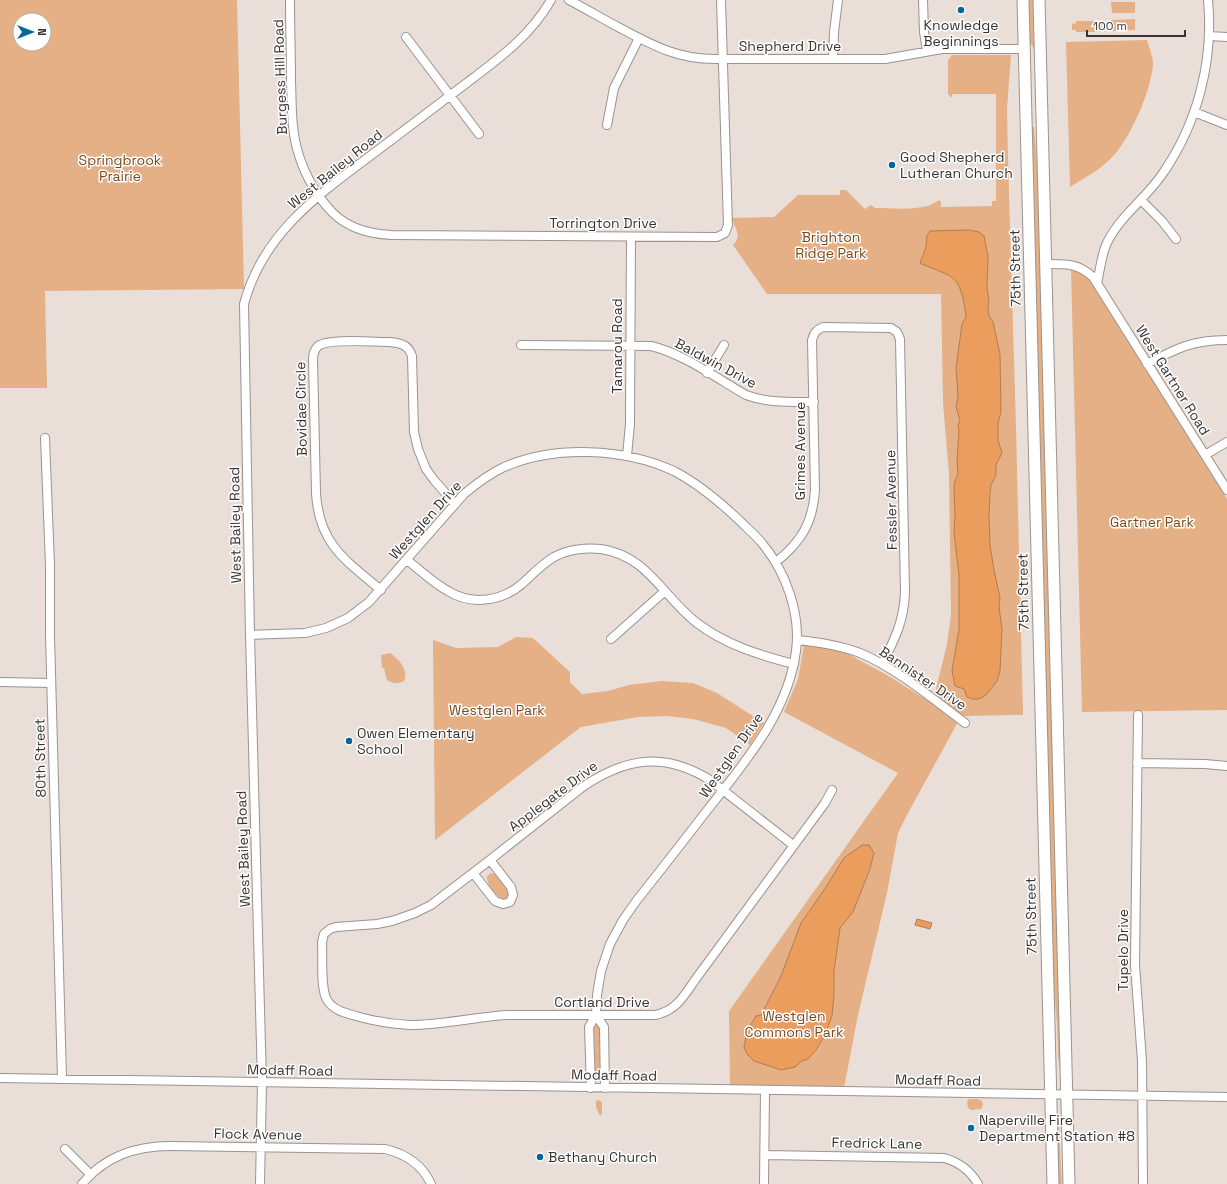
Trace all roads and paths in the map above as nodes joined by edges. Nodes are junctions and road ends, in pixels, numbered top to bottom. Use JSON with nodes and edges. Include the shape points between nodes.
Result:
{"nodes":[{"id":1,"x":290,"y":0,"type":"edge"},
{"id":2,"x":551,"y":0,"type":"edge"},
{"id":3,"x":569,"y":0,"type":"edge"},
{"id":4,"x":722,"y":0,"type":"edge"},
{"id":5,"x":838,"y":0,"type":"edge"},
{"id":6,"x":923,"y":0,"type":"edge"},
{"id":7,"x":1023,"y":0,"type":"edge"},
{"id":8,"x":1039,"y":0,"type":"edge"},
{"id":9,"x":1208,"y":0,"type":"edge"},
{"id":10,"x":1209,"y":36,"type":"junction"},
{"id":11,"x":406,"y":37,"type":"dead end"},
{"id":12,"x":1227,"y":37,"type":"edge"},
{"id":13,"x":639,"y":38,"type":"junction"},
{"id":14,"x":1024,"y":49,"type":"junction"},
{"id":15,"x":927,"y":51,"type":"junction"},
{"id":16,"x":723,"y":59,"type":"junction"},
{"id":17,"x":833,"y":59,"type":"junction"},
{"id":18,"x":1041,"y":69,"type":"junction"},
{"id":19,"x":450,"y":96,"type":"junction"},
{"id":20,"x":1194,"y":112,"type":"junction"},
{"id":21,"x":607,"y":125,"type":"dead end"},
{"id":22,"x":1227,"y":125,"type":"edge"},
{"id":23,"x":479,"y":134,"type":"dead end"},
{"id":24,"x":319,"y":196,"type":"junction"},
{"id":25,"x":1141,"y":200,"type":"junction"},
{"id":26,"x":631,"y":237,"type":"junction"},
{"id":27,"x":1176,"y":239,"type":"dead end"},
{"id":28,"x":1047,"y":264,"type":"junction"},
{"id":29,"x":1097,"y":283,"type":"junction"},
{"id":30,"x":897,"y":332,"type":"joint"},
{"id":31,"x":1227,"y":340,"type":"edge"},
{"id":32,"x":522,"y":345,"type":"dead end"},
{"id":33,"x":630,"y":345,"type":"junction"},
{"id":34,"x":724,"y":346,"type":"dead end"},
{"id":35,"x":1147,"y":364,"type":"junction"},
{"id":36,"x":707,"y":373,"type":"junction"},
{"id":37,"x":814,"y":402,"type":"junction"},
{"id":38,"x":45,"y":438,"type":"dead end"},
{"id":39,"x":1227,"y":442,"type":"edge"},
{"id":40,"x":1205,"y":455,"type":"junction"},
{"id":41,"x":627,"y":456,"type":"junction"},
{"id":42,"x":1227,"y":490,"type":"edge"},
{"id":43,"x":455,"y":504,"type":"junction"},
{"id":44,"x":407,"y":560,"type":"junction"},
{"id":45,"x":776,"y":562,"type":"junction"},
{"id":46,"x":381,"y":590,"type":"junction"},
{"id":47,"x":665,"y":592,"type":"junction"},
{"id":48,"x":250,"y":635,"type":"junction"},
{"id":49,"x":611,"y":639,"type":"dead end"},
{"id":50,"x":797,"y":640,"type":"junction"},
{"id":51,"x":794,"y":664,"type":"junction"},
{"id":52,"x":882,"y":664,"type":"junction"},
{"id":53,"x":0,"y":682,"type":"edge"},
{"id":54,"x":51,"y":683,"type":"junction"},
{"id":55,"x":1138,"y":715,"type":"dead end"},
{"id":56,"x":965,"y":723,"type":"dead end"},
{"id":57,"x":1137,"y":764,"type":"junction"},
{"id":58,"x":1227,"y":766,"type":"edge"},
{"id":59,"x":724,"y":790,"type":"junction"},
{"id":60,"x":832,"y":790,"type":"dead end"},
{"id":61,"x":793,"y":845,"type":"junction"},
{"id":62,"x":490,"y":860,"type":"junction"},
{"id":63,"x":473,"y":874,"type":"junction"},
{"id":64,"x":331,"y":1005,"type":"joint"},
{"id":65,"x":596,"y":1015,"type":"junction"},
{"id":66,"x":0,"y":1078,"type":"edge"},
{"id":67,"x":62,"y":1079,"type":"junction"},
{"id":68,"x":262,"y":1083,"type":"junction"},
{"id":69,"x":591,"y":1088,"type":"junction"},
{"id":70,"x":605,"y":1088,"type":"junction"},
{"id":71,"x":765,"y":1091,"type":"junction"},
{"id":72,"x":1050,"y":1095,"type":"junction"},
{"id":73,"x":1066,"y":1095,"type":"junction"},
{"id":74,"x":1142,"y":1096,"type":"junction"},
{"id":75,"x":1227,"y":1097,"type":"edge"},
{"id":76,"x":261,"y":1147,"type":"junction"},
{"id":77,"x":65,"y":1149,"type":"dead end"},
{"id":78,"x":765,"y":1155,"type":"junction"},
{"id":79,"x":91,"y":1175,"type":"junction"},
{"id":80,"x":82,"y":1184,"type":"edge"},
{"id":81,"x":260,"y":1184,"type":"edge"},
{"id":82,"x":431,"y":1184,"type":"edge"},
{"id":83,"x":764,"y":1184,"type":"edge"},
{"id":84,"x":978,"y":1184,"type":"edge"},
{"id":85,"x":1053,"y":1184,"type":"edge"},
{"id":86,"x":1069,"y":1184,"type":"edge"},
{"id":87,"x":1144,"y":1184,"type":"edge"}],
"edges":[{"from":1,"to":24,"type":"street","name":"Burgess Hill Road","via":[[295,142],[303,166]]},
{"from":2,"to":19,"type":"street","name":"West Bailey Road","via":[[522,39]]},
{"from":3,"to":13,"type":"street","name":"Shepherd Drive"},
{"from":4,"to":16,"type":"street"},
{"from":5,"to":17,"type":"street"},
{"from":6,"to":15,"type":"street"},
{"from":7,"to":14,"type":"main road","name":"75th Street"},
{"from":8,"to":18,"type":"main road"},
{"from":9,"to":10,"type":"street"},
{"from":10,"to":12,"type":"street"},
{"from":10,"to":20,"type":"street","via":[[1204,75]]},
{"from":11,"to":19,"type":"street"},
{"from":13,"to":16,"type":"street","name":"Shepherd Drive","via":[[683,56]]},
{"from":13,"to":21,"type":"street","via":[[614,88]]},
{"from":14,"to":15,"type":"street","name":"Shepherd Drive"},
{"from":14,"to":18,"type":"main road","via":[[1029,50]]},
{"from":14,"to":72,"type":"main road","name":"75th Street"},
{"from":15,"to":17,"type":"street","name":"Shepherd Drive","via":[[885,59]]},
{"from":16,"to":17,"type":"street","name":"Shepherd Drive"},
{"from":16,"to":26,"type":"street","name":"Torrington Drive","via":[[727,230],[718,237]]},
{"from":18,"to":28,"type":"main road"},
{"from":19,"to":23,"type":"street"},
{"from":19,"to":24,"type":"street","name":"West Bailey Road"},
{"from":20,"to":22,"type":"street"},
{"from":20,"to":25,"type":"street","via":[[1182,141],[1161,175]]},
{"from":24,"to":26,"type":"street","name":"Torrington Drive","via":[[332,212],[351,225],[385,235]]},
{"from":24,"to":48,"type":"street","name":"West Bailey Road","via":[[301,210],[269,248],[254,276],[244,304]]},
{"from":25,"to":27,"type":"street"},
{"from":25,"to":29,"type":"street","via":[[1108,240]]},
{"from":26,"to":33,"type":"street","name":"Tamarou Road"},
{"from":28,"to":29,"type":"street","name":"West Gartner Road","via":[[1078,266],[1088,272]]},
{"from":28,"to":73,"type":"main road"},
{"from":29,"to":35,"type":"street","name":"West Gartner Road"},
{"from":30,"to":37,"type":"street","name":"Grimes Avenue","via":[[886,327],[818,329],[812,340]]},
{"from":30,"to":52,"type":"street","name":"Fessler Avenue","via":[[900,340],[905,592],[900,626]]},
{"from":31,"to":35,"type":"street","via":[[1184,345]]},
{"from":32,"to":33,"type":"street","name":"Baldwin Drive"},
{"from":33,"to":36,"type":"street","name":"Baldwin Drive","via":[[651,346],[667,351]]},
{"from":33,"to":41,"type":"street","name":"Tamarou Road","via":[[630,424]]},
{"from":34,"to":36,"type":"street"},
{"from":35,"to":40,"type":"street","name":"West Gartner Road"},
{"from":36,"to":37,"type":"street","name":"Baldwin Drive","via":[[755,398]]},
{"from":37,"to":45,"type":"street","name":"Grimes Avenue","via":[[815,490],[810,519],[794,545]]},
{"from":38,"to":54,"type":"street","name":"80th Street"},
{"from":39,"to":40,"type":"street"},
{"from":40,"to":42,"type":"street","name":"West Gartner Road"},
{"from":41,"to":43,"type":"street","name":"Westglen Drive","via":[[573,453],[525,460],[477,483]]},
{"from":41,"to":45,"type":"street","name":"Westglen Drive","via":[[645,460],[674,472],[708,492],[753,533]]},
{"from":43,"to":44,"type":"street","name":"Westglen Drive"},
{"from":43,"to":46,"type":"street","name":"Bovidae Circle","via":[[426,469],[418,450],[414,432],[412,356],[408,348],[399,342],[329,342],[318,346],[313,360],[316,493],[319,517],[333,547]]},
{"from":44,"to":46,"type":"street","name":"Westglen Drive"},
{"from":44,"to":47,"type":"street","via":[[448,592],[468,599],[482,600],[496,598],[512,591],[554,557],[578,550],[599,549],[620,554],[635,562],[649,573]]},
{"from":45,"to":50,"type":"street","name":"Westglen Drive","via":[[791,596]]},
{"from":46,"to":48,"type":"street","name":"Westglen Drive","via":[[348,618],[326,628],[298,634]]},
{"from":47,"to":49,"type":"street"},
{"from":47,"to":51,"type":"street","via":[[696,622],[726,642]]},
{"from":48,"to":68,"type":"street","name":"West Bailey Road"},
{"from":50,"to":51,"type":"street","name":"Westglen Drive"},
{"from":50,"to":52,"type":"street","name":"Bannister Drive","via":[[859,652]]},
{"from":51,"to":59,"type":"street","name":"Westglen Drive","via":[[787,690],[770,724]]},
{"from":52,"to":56,"type":"street","name":"Bannister Drive"},
{"from":53,"to":54,"type":"street"},
{"from":54,"to":67,"type":"street","name":"80th Street"},
{"from":55,"to":57,"type":"street","name":"Tupelo Drive"},
{"from":57,"to":58,"type":"street"},
{"from":57,"to":74,"type":"street","name":"Tupelo Drive","via":[[1136,972]]},
{"from":59,"to":61,"type":"street","name":"Applegate Drive"},
{"from":59,"to":62,"type":"street","name":"Applegate Drive","via":[[699,773],[676,764],[646,762],[620,767],[604,773],[582,788]]},
{"from":59,"to":65,"type":"street","name":"Westglen Drive","via":[[637,900],[620,926],[610,944],[601,971],[596,995]]},
{"from":60,"to":61,"type":"street","name":"Cortland Drive"},
{"from":61,"to":65,"type":"street","name":"Cortland Drive","via":[[674,1008],[655,1015]]},
{"from":62,"to":63,"type":"street","name":"Applegate Drive"},
{"from":62,"to":63,"type":"street","via":[[511,887],[513,895],[510,902],[499,904],[495,901]]},
{"from":63,"to":64,"type":"street","name":"Applegate Drive","via":[[415,913],[392,921],[336,927],[327,931],[323,938],[324,990]]},
{"from":64,"to":65,"type":"street","name":"Cortland Drive","via":[[361,1018],[411,1025],[507,1014]]},
{"from":65,"to":69,"type":"street","name":"Westglen Drive","via":[[589,1026]]},
{"from":65,"to":70,"type":"street","name":"Westglen Drive","via":[[604,1027]]},
{"from":66,"to":67,"type":"street","name":"Modaff Road"},
{"from":67,"to":68,"type":"street","name":"Modaff Road"},
{"from":68,"to":69,"type":"street","name":"Modaff Road"},
{"from":68,"to":76,"type":"street","name":"West Bailey Road"},
{"from":69,"to":70,"type":"street","name":"Modaff Road"},
{"from":70,"to":71,"type":"street","name":"Modaff Road"},
{"from":71,"to":72,"type":"street","name":"Modaff Road"},
{"from":71,"to":78,"type":"street"},
{"from":72,"to":73,"type":"street","name":"Modaff Road"},
{"from":72,"to":85,"type":"main road","name":"75th Street"},
{"from":73,"to":74,"type":"street","name":"Modaff Road"},
{"from":73,"to":86,"type":"main road"},
{"from":74,"to":75,"type":"street","name":"Modaff Road"},
{"from":74,"to":87,"type":"street","name":"Tupelo Drive"},
{"from":76,"to":79,"type":"street","name":"Flock Avenue","via":[[139,1148],[107,1162]]},
{"from":76,"to":81,"type":"street","name":"West Bailey Road"},
{"from":76,"to":82,"type":"street","name":"Flock Avenue","via":[[390,1150],[405,1155],[418,1165]]},
{"from":77,"to":79,"type":"street"},
{"from":78,"to":83,"type":"street"},
{"from":78,"to":84,"type":"street","name":"Fredrick Lane","via":[[944,1158],[964,1167]]},
{"from":79,"to":80,"type":"street","name":"Flock Avenue"}]}
